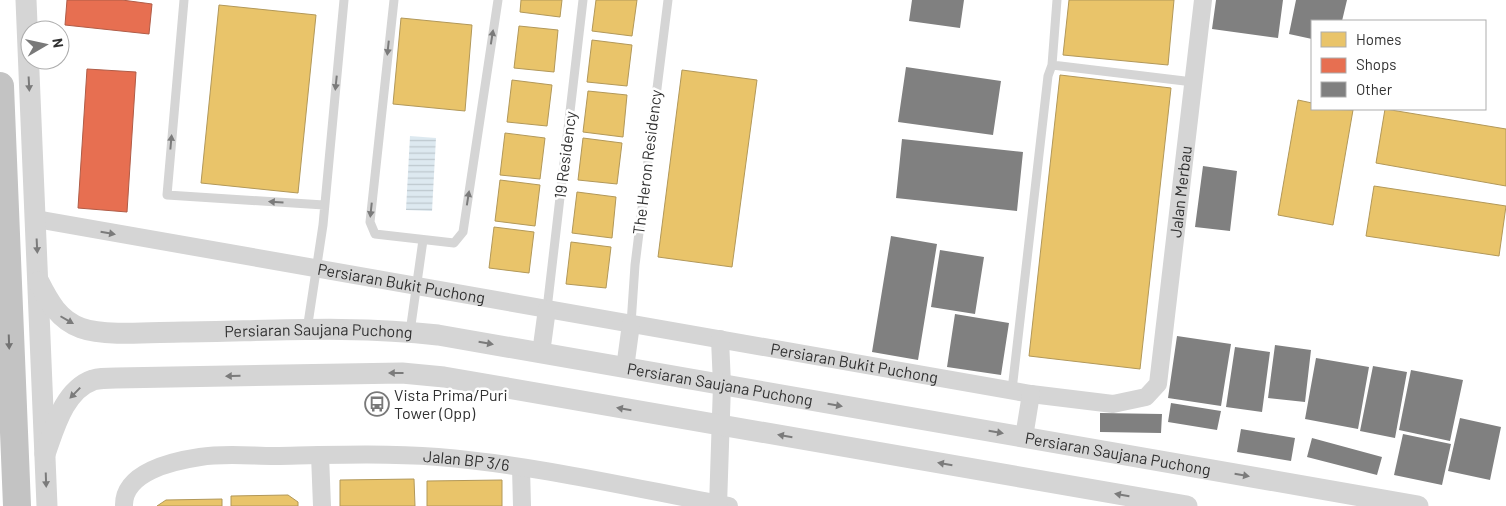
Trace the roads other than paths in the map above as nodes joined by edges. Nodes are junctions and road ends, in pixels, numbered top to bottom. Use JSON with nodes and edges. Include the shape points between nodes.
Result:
{"nodes":[{"id":1,"x":26,"y":0,"type":"edge"},
{"id":2,"x":184,"y":0,"type":"edge"},
{"id":3,"x":344,"y":0,"type":"edge"},
{"id":4,"x":394,"y":0,"type":"edge"},
{"id":5,"x":498,"y":0,"type":"edge"},
{"id":6,"x":583,"y":0,"type":"edge"},
{"id":7,"x":668,"y":0,"type":"edge"},
{"id":8,"x":1057,"y":0,"type":"edge"},
{"id":9,"x":1202,"y":0,"type":"edge"},
{"id":10,"x":1052,"y":65,"type":"junction"},
{"id":11,"x":1193,"y":82,"type":"junction"},
{"id":12,"x":0,"y":86,"type":"edge"},
{"id":13,"x":324,"y":205,"type":"junction"},
{"id":14,"x":36,"y":219,"type":"junction"},
{"id":15,"x":423,"y":240,"type":"junction"},
{"id":16,"x":316,"y":269,"type":"junction"},
{"id":17,"x":39,"y":282,"type":"junction"},
{"id":18,"x":416,"y":287,"type":"junction"},
{"id":19,"x":547,"y":309,"type":"junction"},
{"id":20,"x":631,"y":324,"type":"junction"},
{"id":21,"x":308,"y":330,"type":"junction"},
{"id":22,"x":410,"y":332,"type":"junction"},
{"id":23,"x":720,"y":339,"type":"junction"},
{"id":24,"x":540,"y":353,"type":"junction"},
{"id":25,"x":625,"y":368,"type":"junction"},
{"id":26,"x":1158,"y":384,"type":"joint"},
{"id":27,"x":722,"y":385,"type":"junction"},
{"id":28,"x":1012,"y":390,"type":"junction"},
{"id":29,"x":1031,"y":394,"type":"junction"},
{"id":30,"x":722,"y":426,"type":"junction"},
{"id":31,"x":1024,"y":437,"type":"junction"},
{"id":32,"x":45,"y":454,"type":"junction"},
{"id":33,"x":320,"y":455,"type":"junction"},
{"id":34,"x":521,"y":468,"type":"junction"},
{"id":35,"x":722,"y":505,"type":"edge"},
{"id":36,"x":17,"y":506,"type":"edge"},
{"id":37,"x":47,"y":506,"type":"edge"},
{"id":38,"x":124,"y":506,"type":"edge"},
{"id":39,"x":322,"y":506,"type":"edge"},
{"id":40,"x":522,"y":506,"type":"edge"},
{"id":41,"x":1187,"y":506,"type":"edge"},
{"id":42,"x":1418,"y":506,"type":"edge"}],
"edges":[{"from":1,"to":14,"type":"street","one_way":true},
{"from":13,"to":2,"type":"lane","one_way":true,"via":[[167,195]]},
{"from":3,"to":13,"type":"lane","one_way":true},
{"from":4,"to":15,"type":"lane","one_way":true,"via":[[370,222],[375,234]]},
{"from":15,"to":5,"type":"lane","one_way":true,"via":[[454,243],[463,232]]},
{"from":6,"to":19,"type":"lane","name":"19 Residency"},
{"from":7,"to":20,"type":"lane","name":"The Heron Residency","via":[[635,265]]},
{"from":8,"to":10,"type":"lane"},
{"from":9,"to":11,"type":"street","name":"Jalan Merbau"},
{"from":10,"to":11,"type":"lane"},
{"from":10,"to":28,"type":"lane","via":[[1048,76]]},
{"from":11,"to":26,"type":"street","name":"Jalan Merbau"},
{"from":12,"to":36,"type":"highway","one_way":true},
{"from":13,"to":16,"type":"lane"},
{"from":14,"to":16,"type":"street","one_way":true},
{"from":14,"to":17,"type":"street","one_way":true},
{"from":15,"to":18,"type":"lane"},
{"from":16,"to":18,"type":"street","name":"Persiaran Bukit Puchong"},
{"from":16,"to":21,"type":"lane","name":"Persiaran Bukit Puchong"},
{"from":17,"to":21,"type":"street","name":"Persiaran Saujana Puchong","one_way":true,"via":[[60,316],[82,328],[114,333]]},
{"from":17,"to":32,"type":"street"},
{"from":18,"to":19,"type":"street","name":"Persiaran Bukit Puchong"},
{"from":18,"to":22,"type":"lane"},
{"from":19,"to":20,"type":"street","name":"Persiaran Bukit Puchong"},
{"from":19,"to":24,"type":"street"},
{"from":20,"to":23,"type":"street","name":"Persiaran Bukit Puchong"},
{"from":20,"to":25,"type":"street"},
{"from":21,"to":22,"type":"street","name":"Persiaran Saujana Puchong"},
{"from":22,"to":24,"type":"street","name":"Persiaran Saujana Puchong","one_way":true},
{"from":23,"to":27,"type":"street"},
{"from":23,"to":28,"type":"street","name":"Persiaran Bukit Puchong"},
{"from":24,"to":25,"type":"street","name":"Persiaran Saujana Puchong"},
{"from":25,"to":27,"type":"street","name":"Persiaran Saujana Puchong"},
{"from":26,"to":29,"type":"street","name":"Persiaran Bukit Puchong","via":[[1146,397],[1113,404]]},
{"from":27,"to":30,"type":"street"},
{"from":27,"to":31,"type":"street","name":"Persiaran Saujana Puchong","one_way":true},
{"from":28,"to":29,"type":"street","name":"Persiaran Bukit Puchong"},
{"from":29,"to":31,"type":"street"},
{"from":30,"to":32,"type":"street","one_way":true,"via":[[444,377],[402,373],[116,378],[93,380],[80,387],[58,420]]},
{"from":30,"to":35,"type":"street"},
{"from":41,"to":30,"type":"street","one_way":true},
{"from":31,"to":42,"type":"street","name":"Persiaran Saujana Puchong","one_way":true},
{"from":32,"to":37,"type":"street","one_way":true},
{"from":33,"to":34,"type":"street","name":"Jalan BP 3/6","via":[[438,457]]},
{"from":33,"to":38,"type":"street","name":"Jalan BP 3/6","via":[[201,456],[152,470],[133,483],[124,496]]},
{"from":33,"to":39,"type":"street"},
{"from":34,"to":35,"type":"street","name":"Jalan BP 3/6"},
{"from":34,"to":40,"type":"street"}]}
